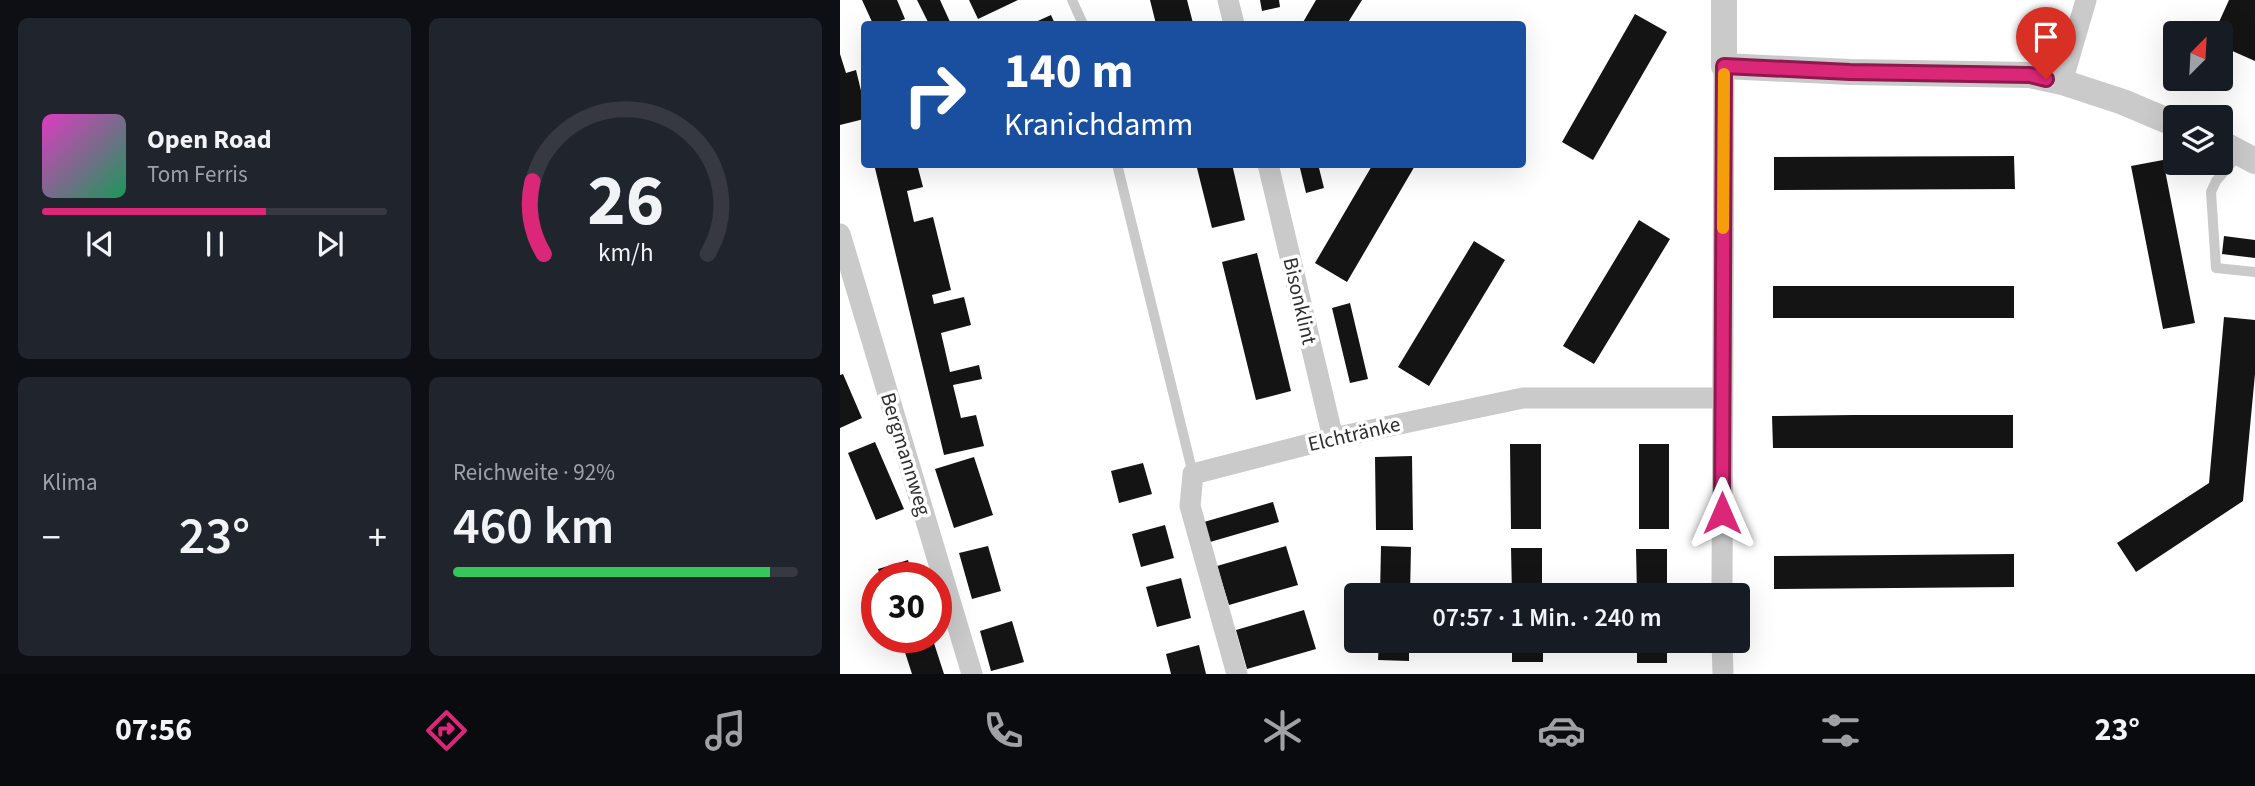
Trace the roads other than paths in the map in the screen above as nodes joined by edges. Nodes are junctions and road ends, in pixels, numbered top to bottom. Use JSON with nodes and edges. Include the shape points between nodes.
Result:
{"nodes":[{"id":1,"x":1072,"y":0,"type":"edge"},
{"id":2,"x":1228,"y":0,"type":"edge"},
{"id":3,"x":1724,"y":0,"type":"edge"},
{"id":4,"x":2086,"y":0,"type":"edge"},
{"id":5,"x":1082,"y":21,"type":"edge"},
{"id":6,"x":1233,"y":21,"type":"edge"},
{"id":7,"x":1724,"y":66,"type":"junction"},
{"id":8,"x":2062,"y":82,"type":"junction"},
{"id":9,"x":2163,"y":119,"type":"edge"},
{"id":10,"x":2239,"y":152,"type":"edge"},
{"id":11,"x":1118,"y":168,"type":"edge"},
{"id":12,"x":1269,"y":168,"type":"edge"},
{"id":13,"x":840,"y":234,"type":"edge"},
{"id":14,"x":2255,"y":272,"type":"edge"},
{"id":15,"x":1723,"y":398,"type":"junction"},
{"id":16,"x":1333,"y":438,"type":"junction"},
{"id":17,"x":1193,"y":474,"type":"junction"},
{"id":18,"x":1722,"y":583,"type":"edge"},
{"id":19,"x":1723,"y":653,"type":"edge"},
{"id":20,"x":972,"y":674,"type":"edge"},
{"id":21,"x":1237,"y":674,"type":"edge"},
{"id":22,"x":1723,"y":674,"type":"edge"}],
"edges":[{"from":1,"to":5,"type":"lane"},
{"from":2,"to":6,"type":"street"},
{"from":3,"to":7,"type":"street"},
{"from":4,"to":8,"type":"street"},
{"from":7,"to":8,"type":"street","via":[[2030,75]]},
{"from":7,"to":15,"type":"street"},
{"from":8,"to":9,"type":"street"},
{"from":10,"to":14,"type":"lane","via":[[2211,192],[2216,268]]},
{"from":11,"to":17,"type":"lane"},
{"from":12,"to":16,"type":"street","name":"Bisonklint"},
{"from":13,"to":20,"type":"street","name":"Bergmannweg"},
{"from":15,"to":16,"type":"street","name":"Elchtränke","via":[[1523,398]]},
{"from":15,"to":18,"type":"street"},
{"from":16,"to":17,"type":"street","name":"Elchtränke"},
{"from":17,"to":21,"type":"street","via":[[1190,506]]},
{"from":19,"to":22,"type":"street"}]}
